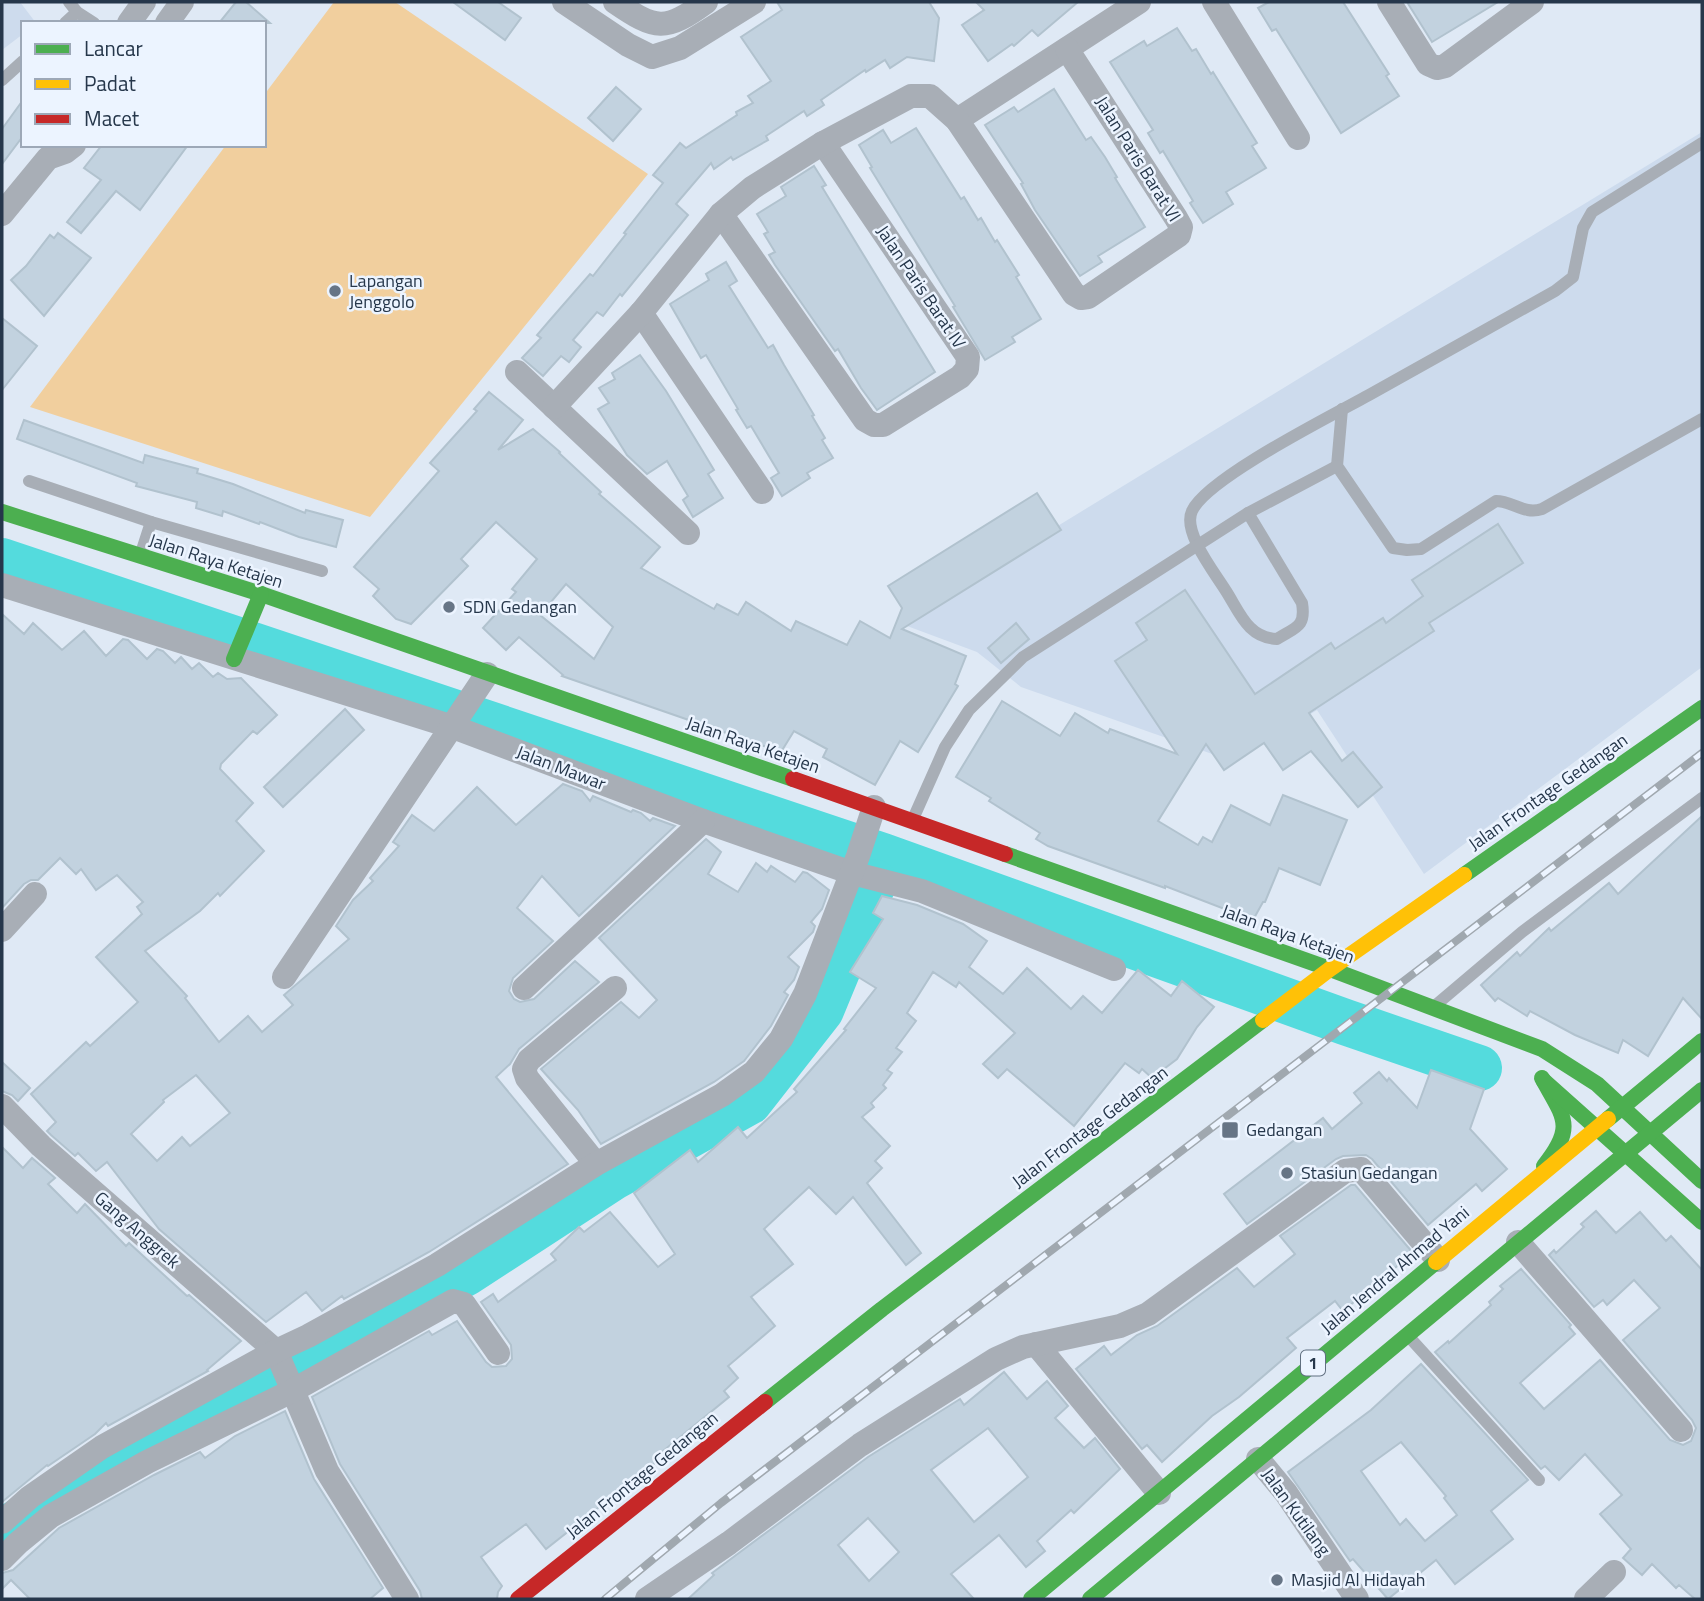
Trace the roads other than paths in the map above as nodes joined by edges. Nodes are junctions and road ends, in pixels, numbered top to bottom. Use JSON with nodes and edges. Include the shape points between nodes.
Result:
{"nodes":[{"id":1,"x":144,"y":2,"type":"edge"},
{"id":2,"x":182,"y":2,"type":"edge"},
{"id":3,"x":564,"y":2,"type":"edge"},
{"id":4,"x":615,"y":2,"type":"edge"},
{"id":5,"x":706,"y":2,"type":"edge"},
{"id":6,"x":754,"y":2,"type":"edge"},
{"id":7,"x":1139,"y":2,"type":"edge"},
{"id":8,"x":1214,"y":2,"type":"edge"},
{"id":9,"x":1389,"y":2,"type":"edge"},
{"id":10,"x":1532,"y":2,"type":"edge"},
{"id":11,"x":73,"y":7,"type":"edge"},
{"id":12,"x":91,"y":21,"type":"edge"},
{"id":13,"x":130,"y":21,"type":"edge"},
{"id":14,"x":168,"y":21,"type":"edge"},
{"id":15,"x":1067,"y":49,"type":"junction"},
{"id":16,"x":21,"y":63,"type":"edge"},
{"id":17,"x":2,"y":80,"type":"edge"},
{"id":18,"x":957,"y":120,"type":"junction"},
{"id":19,"x":1298,"y":138,"type":"dead end"},
{"id":20,"x":823,"y":143,"type":"junction"},
{"id":21,"x":1702,"y":143,"type":"edge"},
{"id":22,"x":71,"y":147,"type":"edge"},
{"id":23,"x":48,"y":152,"type":"edge"},
{"id":24,"x":2,"y":214,"type":"edge"},
{"id":25,"x":721,"y":214,"type":"junction"},
{"id":26,"x":641,"y":313,"type":"junction"},
{"id":27,"x":517,"y":372,"type":"dead end"},
{"id":28,"x":554,"y":407,"type":"junction"},
{"id":29,"x":1342,"y":409,"type":"junction"},
{"id":30,"x":1702,"y":419,"type":"edge"},
{"id":31,"x":1338,"y":466,"type":"junction"},
{"id":32,"x":29,"y":481,"type":"dead end"},
{"id":33,"x":762,"y":492,"type":"dead end"},
{"id":34,"x":2,"y":512,"type":"edge"},
{"id":35,"x":1248,"y":513,"type":"junction"},
{"id":36,"x":151,"y":522,"type":"junction"},
{"id":37,"x":688,"y":533,"type":"dead end"},
{"id":38,"x":1198,"y":546,"type":"junction"},
{"id":39,"x":140,"y":557,"type":"junction"},
{"id":40,"x":322,"y":571,"type":"dead end"},
{"id":41,"x":2,"y":584,"type":"edge"},
{"id":42,"x":259,"y":600,"type":"junction"},
{"id":43,"x":236,"y":654,"type":"junction"},
{"id":44,"x":485,"y":679,"type":"junction"},
{"id":45,"x":1702,"y":708,"type":"edge"},
{"id":46,"x":457,"y":722,"type":"junction"},
{"id":47,"x":1702,"y":798,"type":"edge"},
{"id":48,"x":872,"y":815,"type":"junction"},
{"id":49,"x":703,"y":821,"type":"junction"},
{"id":50,"x":913,"y":821,"type":"junction"},
{"id":51,"x":855,"y":864,"type":"junction"},
{"id":52,"x":34,"y":894,"type":"dead end"},
{"id":53,"x":2,"y":930,"type":"edge"},
{"id":54,"x":1114,"y":969,"type":"dead end"},
{"id":55,"x":1330,"y":969,"type":"junction"},
{"id":56,"x":284,"y":976,"type":"dead end"},
{"id":57,"x":524,"y":988,"type":"dead end"},
{"id":58,"x":615,"y":988,"type":"dead end"},
{"id":59,"x":1431,"y":1008,"type":"junction"},
{"id":60,"x":1488,"y":1027,"type":"junction"},
{"id":61,"x":1702,"y":1041,"type":"edge"},
{"id":62,"x":1533,"y":1070,"type":"junction"},
{"id":63,"x":1702,"y":1090,"type":"edge"},
{"id":64,"x":1623,"y":1105,"type":"junction"},
{"id":65,"x":2,"y":1106,"type":"edge"},
{"id":66,"x":1596,"y":1127,"type":"junction"},
{"id":67,"x":1650,"y":1131,"type":"junction"},
{"id":68,"x":1624,"y":1154,"type":"junction"},
{"id":69,"x":596,"y":1164,"type":"junction"},
{"id":70,"x":1702,"y":1181,"type":"edge"},
{"id":71,"x":1529,"y":1183,"type":"junction"},
{"id":72,"x":1702,"y":1222,"type":"edge"},
{"id":73,"x":1518,"y":1242,"type":"junction"},
{"id":74,"x":1438,"y":1260,"type":"junction"},
{"id":75,"x":1407,"y":1335,"type":"junction"},
{"id":76,"x":1036,"y":1344,"type":"junction"},
{"id":77,"x":498,"y":1353,"type":"dead end"},
{"id":78,"x":283,"y":1370,"type":"junction"},
{"id":79,"x":1681,"y":1430,"type":"dead end"},
{"id":80,"x":1258,"y":1459,"type":"junction"},
{"id":81,"x":1539,"y":1480,"type":"dead end"},
{"id":82,"x":1158,"y":1493,"type":"junction"},
{"id":83,"x":2,"y":1522,"type":"edge"},
{"id":84,"x":2,"y":1559,"type":"edge"},
{"id":85,"x":1614,"y":1572,"type":"dead end"},
{"id":86,"x":1116,"y":1591,"type":"edge"},
{"id":87,"x":407,"y":1599,"type":"edge"},
{"id":88,"x":518,"y":1599,"type":"edge"},
{"id":89,"x":647,"y":1599,"type":"edge"},
{"id":90,"x":1031,"y":1599,"type":"edge"},
{"id":91,"x":1090,"y":1599,"type":"edge"},
{"id":92,"x":1357,"y":1599,"type":"edge"},
{"id":93,"x":1586,"y":1599,"type":"edge"}],
"edges":[{"from":1,"to":13,"type":"street"},
{"from":2,"to":14,"type":"street"},
{"from":3,"to":6,"type":"street","via":[[628,45],[658,57]]},
{"from":4,"to":5,"type":"street","via":[[639,18],[660,24],[675,22]]},
{"from":7,"to":15,"type":"street"},
{"from":8,"to":19,"type":"street"},
{"from":9,"to":10,"type":"street","via":[[1428,64],[1437,68]]},
{"from":11,"to":12,"type":"lane"},
{"from":15,"to":18,"type":"street"},
{"from":15,"to":18,"type":"street","name":"Jalan Paris Barat VI","via":[[1181,227],[1179,235],[1088,297],[1074,294]]},
{"from":16,"to":17,"type":"lane"},
{"from":18,"to":20,"type":"street","via":[[930,96],[921,94]]},
{"from":20,"to":25,"type":"street","via":[[752,188]]},
{"from":20,"to":25,"type":"street","name":"Jalan Paris Barat IV","via":[[968,357],[967,369],[960,377],[883,425],[865,420]]},
{"from":21,"to":29,"type":"lane","via":[[1592,212],[1583,228],[1573,277],[1555,291]]},
{"from":22,"to":23,"type":"street","via":[[65,152]]},
{"from":23,"to":24,"type":"street"},
{"from":25,"to":26,"type":"street"},
{"from":26,"to":28,"type":"street"},
{"from":26,"to":33,"type":"street"},
{"from":27,"to":28,"type":"street"},
{"from":28,"to":37,"type":"street"},
{"from":29,"to":31,"type":"lane"},
{"from":29,"to":38,"type":"lane","via":[[1202,496],[1190,513],[1190,532]]},
{"from":30,"to":31,"type":"lane","via":[[1542,509],[1527,512],[1496,502],[1421,549],[1393,548]]},
{"from":31,"to":35,"type":"lane"},
{"from":32,"to":36,"type":"lane"},
{"from":34,"to":39,"type":"main road","name":"Jalan Raya Ketajen"},
{"from":35,"to":38,"type":"lane"},
{"from":35,"to":38,"type":"lane","via":[[1302,603],[1302,624],[1277,639],[1257,635]]},
{"from":36,"to":39,"type":"lane"},
{"from":36,"to":40,"type":"lane"},
{"from":38,"to":50,"type":"lane","via":[[1014,666],[969,710],[945,747]]},
{"from":39,"to":42,"type":"main road","name":"Jalan Raya Ketajen"},
{"from":41,"to":43,"type":"street","name":"Jalan Mawar"},
{"from":42,"to":43,"type":"main road"},
{"from":42,"to":44,"type":"main road","name":"Jalan Raya Ketajen"},
{"from":43,"to":46,"type":"street","name":"Jalan Mawar"},
{"from":44,"to":46,"type":"street"},
{"from":44,"to":48,"type":"main road","name":"Jalan Raya Ketajen"},
{"from":45,"to":55,"type":"main road","name":"Jalan Frontage Gedangan"},
{"from":46,"to":49,"type":"street","name":"Jalan Mawar"},
{"from":46,"to":56,"type":"street"},
{"from":47,"to":59,"type":"lane","via":[[1522,932]]},
{"from":48,"to":50,"type":"main road","name":"Jalan Raya Ketajen"},
{"from":48,"to":51,"type":"street"},
{"from":49,"to":51,"type":"street","name":"Jalan Mawar"},
{"from":49,"to":57,"type":"street"},
{"from":50,"to":55,"type":"main road","name":"Jalan Raya Ketajen"},
{"from":51,"to":54,"type":"street","name":"Jalan Mawar"},
{"from":51,"to":69,"type":"street","via":[[805,994],[781,1039],[754,1072]]},
{"from":52,"to":53,"type":"street"},
{"from":55,"to":59,"type":"main road","name":"Jalan Raya Ketajen"},
{"from":55,"to":88,"type":"main road","name":"Jalan Frontage Gedangan","via":[[871,1317]]},
{"from":58,"to":69,"type":"street","via":[[528,1060],[524,1069]]},
{"from":59,"to":60,"type":"main road","name":"Jalan Raya Ketajen"},
{"from":60,"to":62,"type":"main road","name":"Jalan Raya Ketajen"},
{"from":60,"to":64,"type":"main road","name":"Jalan Raya Ketajen","via":[[1542,1049]]},
{"from":61,"to":64,"type":"main road","number":"1"},
{"from":62,"to":66,"type":"main road","name":"Jalan Raya Ketajen"},
{"from":62,"to":71,"type":"main road","via":[[1567,1130],[1563,1142]]},
{"from":63,"to":67,"type":"main road","number":"1"},
{"from":64,"to":66,"type":"main road","name":"Jalan Jendral Ahmad Yani","number":"1"},
{"from":64,"to":67,"type":"main road","name":"Jalan Raya Ketajen"},
{"from":65,"to":78,"type":"street","name":"Gang Anggrek"},
{"from":66,"to":68,"type":"main road","name":"Jalan Raya Ketajen"},
{"from":66,"to":71,"type":"main road","name":"Jalan Jendral Ahmad Yani","number":"1"},
{"from":67,"to":68,"type":"main road","number":"1"},
{"from":67,"to":70,"type":"main road","name":"Jalan Raya Ketajen"},
{"from":68,"to":72,"type":"main road","name":"Jalan Raya Ketajen"},
{"from":68,"to":73,"type":"main road","number":"1"},
{"from":69,"to":78,"type":"street","via":[[438,1265],[308,1336]]},
{"from":71,"to":74,"type":"main road","name":"Jalan Jendral Ahmad Yani","number":"1"},
{"from":73,"to":75,"type":"main road","number":"1"},
{"from":73,"to":79,"type":"street"},
{"from":74,"to":76,"type":"street","via":[[1361,1169],[1353,1169],[1148,1314],[1120,1326]]},
{"from":74,"to":82,"type":"main road","name":"Jalan Jendral Ahmad Yani","number":"1"},
{"from":75,"to":80,"type":"main road","number":"1"},
{"from":75,"to":81,"type":"lane"},
{"from":76,"to":82,"type":"street"},
{"from":76,"to":89,"type":"street","via":[[996,1359],[871,1438]]},
{"from":77,"to":78,"type":"street","via":[[464,1304],[453,1301]]},
{"from":78,"to":83,"type":"street","via":[[102,1447],[40,1489]]},
{"from":78,"to":84,"type":"street","via":[[147,1462],[51,1516]]},
{"from":78,"to":87,"type":"street","via":[[327,1471]]},
{"from":80,"to":86,"type":"main road","number":"1"},
{"from":80,"to":92,"type":"street","name":"Jalan Kutilang"},
{"from":82,"to":90,"type":"main road","name":"Jalan Jendral Ahmad Yani","number":"1"},
{"from":85,"to":93,"type":"street"},
{"from":86,"to":91,"type":"main road","number":"1"}]}
